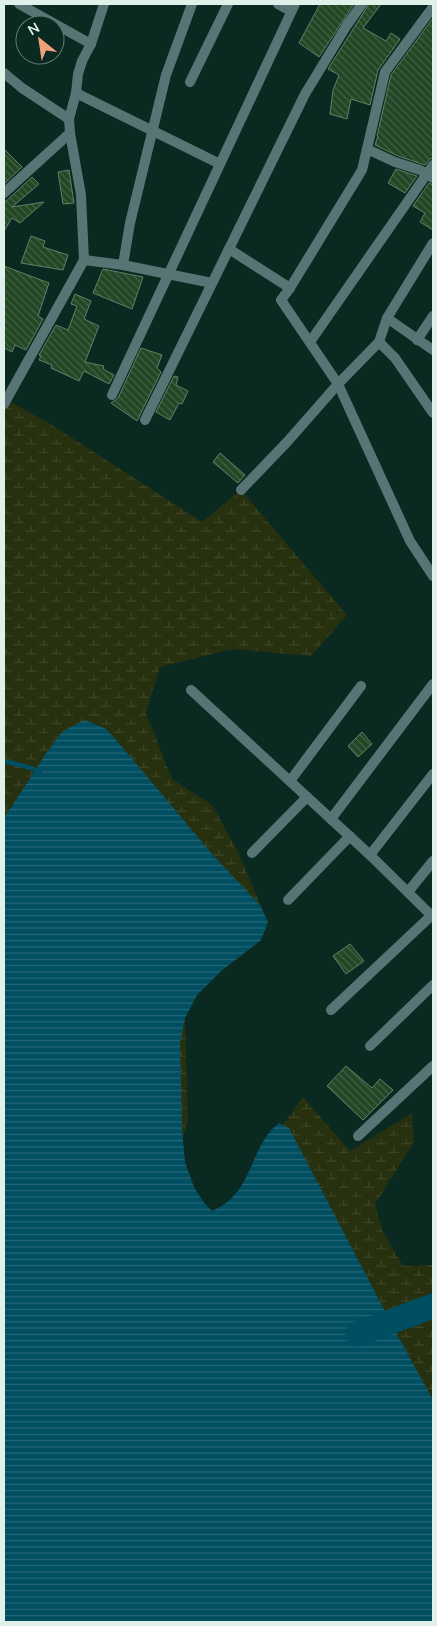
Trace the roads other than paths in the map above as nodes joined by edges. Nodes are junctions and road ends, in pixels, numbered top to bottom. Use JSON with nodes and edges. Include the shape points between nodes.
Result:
{"nodes":[{"id":1,"x":19,"y":4,"type":"edge"},
{"id":2,"x":104,"y":4,"type":"edge"},
{"id":3,"x":192,"y":4,"type":"edge"},
{"id":4,"x":228,"y":4,"type":"edge"},
{"id":5,"x":278,"y":4,"type":"edge"},
{"id":6,"x":362,"y":4,"type":"edge"},
{"id":7,"x":293,"y":7,"type":"edge"},
{"id":8,"x":433,"y":7,"type":"edge"},
{"id":9,"x":91,"y":44,"type":"junction"},
{"id":10,"x":4,"y":72,"type":"edge"},
{"id":11,"x":190,"y":82,"type":"dead end"},
{"id":12,"x":76,"y":93,"type":"junction"},
{"id":13,"x":69,"y":119,"type":"junction"},
{"id":14,"x":152,"y":130,"type":"junction"},
{"id":15,"x":70,"y":134,"type":"junction"},
{"id":16,"x":367,"y":149,"type":"junction"},
{"id":17,"x":220,"y":164,"type":"junction"},
{"id":18,"x":431,"y":172,"type":"edge"},
{"id":19,"x":4,"y":193,"type":"edge"},
{"id":20,"x":433,"y":243,"type":"edge"},
{"id":21,"x":229,"y":249,"type":"junction"},
{"id":22,"x":84,"y":260,"type":"junction"},
{"id":23,"x":123,"y":265,"type":"junction"},
{"id":24,"x":168,"y":274,"type":"junction"},
{"id":25,"x":212,"y":283,"type":"junction"},
{"id":26,"x":290,"y":288,"type":"junction"},
{"id":27,"x":433,"y":316,"type":"edge"},
{"id":28,"x":387,"y":318,"type":"junction"},
{"id":29,"x":417,"y":340,"type":"junction"},
{"id":30,"x":310,"y":342,"type":"junction"},
{"id":31,"x":378,"y":342,"type":"junction"},
{"id":32,"x":433,"y":350,"type":"edge"},
{"id":33,"x":338,"y":384,"type":"junction"},
{"id":34,"x":112,"y":395,"type":"dead end"},
{"id":35,"x":4,"y":404,"type":"edge"},
{"id":36,"x":433,"y":413,"type":"edge"},
{"id":37,"x":145,"y":420,"type":"dead end"},
{"id":38,"x":241,"y":490,"type":"dead end"},
{"id":39,"x":433,"y":576,"type":"edge"},
{"id":40,"x":433,"y":684,"type":"edge"},
{"id":41,"x":361,"y":686,"type":"dead end"},
{"id":42,"x":191,"y":690,"type":"dead end"},
{"id":43,"x":433,"y":774,"type":"edge"},
{"id":44,"x":290,"y":781,"type":"junction"},
{"id":45,"x":307,"y":797,"type":"junction"},
{"id":46,"x":332,"y":819,"type":"junction"},
{"id":47,"x":350,"y":836,"type":"junction"},
{"id":48,"x":252,"y":853,"type":"dead end"},
{"id":49,"x":370,"y":854,"type":"junction"},
{"id":50,"x":433,"y":861,"type":"edge"},
{"id":51,"x":408,"y":892,"type":"junction"},
{"id":52,"x":288,"y":900,"type":"dead end"},
{"id":53,"x":432,"y":916,"type":"edge"},
{"id":54,"x":433,"y":985,"type":"edge"},
{"id":55,"x":331,"y":1010,"type":"dead end"},
{"id":56,"x":370,"y":1046,"type":"dead end"},
{"id":57,"x":433,"y":1066,"type":"edge"},
{"id":58,"x":358,"y":1136,"type":"dead end"}],
"edges":[{"from":1,"to":9,"type":"street"},
{"from":2,"to":9,"type":"street"},
{"from":3,"to":14,"type":"street","via":[[166,75]]},
{"from":4,"to":11,"type":"street"},
{"from":5,"to":7,"type":"street"},
{"from":6,"to":21,"type":"street","via":[[305,94]]},
{"from":7,"to":17,"type":"street"},
{"from":8,"to":16,"type":"street","via":[[385,72]]},
{"from":9,"to":12,"type":"street","via":[[78,74]]},
{"from":10,"to":13,"type":"street"},
{"from":12,"to":13,"type":"street"},
{"from":12,"to":14,"type":"street"},
{"from":13,"to":15,"type":"street"},
{"from":14,"to":17,"type":"street"},
{"from":14,"to":23,"type":"street"},
{"from":15,"to":19,"type":"street"},
{"from":15,"to":22,"type":"street","via":[[81,195]]},
{"from":16,"to":18,"type":"street","via":[[395,162]]},
{"from":16,"to":26,"type":"street","via":[[362,170]]},
{"from":17,"to":24,"type":"street"},
{"from":18,"to":30,"type":"street"},
{"from":20,"to":28,"type":"street"},
{"from":21,"to":25,"type":"street"},
{"from":21,"to":26,"type":"street"},
{"from":22,"to":23,"type":"street"},
{"from":22,"to":35,"type":"street"},
{"from":23,"to":24,"type":"street"},
{"from":24,"to":25,"type":"street"},
{"from":24,"to":34,"type":"street"},
{"from":25,"to":37,"type":"street"},
{"from":26,"to":30,"type":"street","via":[[281,300]]},
{"from":27,"to":29,"type":"street"},
{"from":28,"to":29,"type":"street"},
{"from":28,"to":31,"type":"street"},
{"from":29,"to":32,"type":"street"},
{"from":30,"to":33,"type":"street"},
{"from":31,"to":33,"type":"street"},
{"from":31,"to":36,"type":"street","via":[[395,358]]},
{"from":33,"to":38,"type":"street"},
{"from":33,"to":39,"type":"street","via":[[410,541]]},
{"from":40,"to":46,"type":"street"},
{"from":41,"to":44,"type":"street"},
{"from":42,"to":44,"type":"street"},
{"from":43,"to":49,"type":"street"},
{"from":44,"to":45,"type":"street"},
{"from":45,"to":46,"type":"street"},
{"from":45,"to":48,"type":"street"},
{"from":46,"to":47,"type":"street"},
{"from":47,"to":49,"type":"street"},
{"from":47,"to":52,"type":"street"},
{"from":49,"to":51,"type":"street"},
{"from":50,"to":51,"type":"street"},
{"from":51,"to":53,"type":"street"},
{"from":53,"to":55,"type":"street"},
{"from":54,"to":56,"type":"street"},
{"from":57,"to":58,"type":"street"}]}
